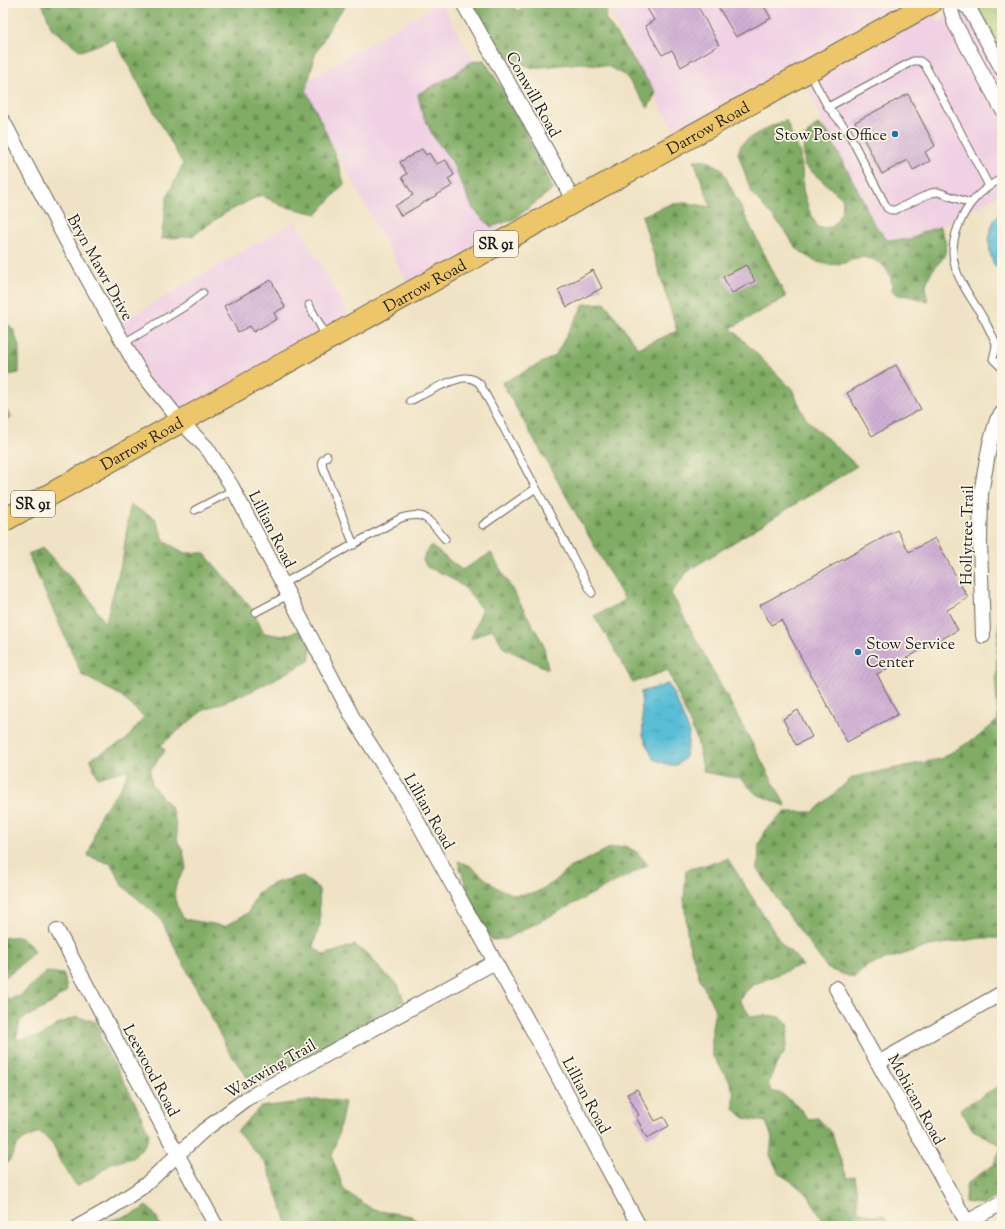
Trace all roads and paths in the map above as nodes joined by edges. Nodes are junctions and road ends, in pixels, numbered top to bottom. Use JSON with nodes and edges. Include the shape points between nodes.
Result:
{"nodes":[{"id":1,"x":463,"y":3,"type":"edge"},
{"id":2,"x":930,"y":3,"type":"edge"},
{"id":3,"x":949,"y":3,"type":"edge"},
{"id":4,"x":961,"y":3,"type":"edge"},
{"id":5,"x":1002,"y":68,"type":"edge"},
{"id":6,"x":808,"y":71,"type":"junction"},
{"id":7,"x":828,"y":107,"type":"junction"},
{"id":8,"x":1002,"y":109,"type":"edge"},
{"id":9,"x":3,"y":121,"type":"edge"},
{"id":10,"x":1002,"y":178,"type":"edge"},
{"id":11,"x":989,"y":186,"type":"junction"},
{"id":12,"x":574,"y":202,"type":"junction"},
{"id":13,"x":970,"y":203,"type":"junction"},
{"id":14,"x":203,"y":293,"type":"dead end"},
{"id":15,"x":309,"y":305,"type":"dead end"},
{"id":16,"x":327,"y":338,"type":"junction"},
{"id":17,"x":124,"y":343,"type":"junction"},
{"id":18,"x":1002,"y":368,"type":"edge"},
{"id":19,"x":410,"y":401,"type":"dead end"},
{"id":20,"x":1002,"y":413,"type":"edge"},
{"id":21,"x":181,"y":422,"type":"junction"},
{"id":22,"x":327,"y":456,"type":"dead end"},
{"id":23,"x":536,"y":488,"type":"junction"},
{"id":24,"x":233,"y":490,"type":"junction"},
{"id":25,"x":195,"y":510,"type":"dead end"},
{"id":26,"x":3,"y":521,"type":"edge"},
{"id":27,"x":483,"y":525,"type":"dead end"},
{"id":28,"x":445,"y":539,"type":"dead end"},
{"id":29,"x":354,"y":545,"type":"junction"},
{"id":30,"x":285,"y":590,"type":"junction"},
{"id":31,"x":592,"y":593,"type":"dead end"},
{"id":32,"x":256,"y":612,"type":"dead end"},
{"id":33,"x":983,"y":636,"type":"dead end"},
{"id":34,"x":57,"y":930,"type":"dead end"},
{"id":35,"x":495,"y":962,"type":"junction"},
{"id":36,"x":836,"y":988,"type":"dead end"},
{"id":37,"x":1002,"y":993,"type":"edge"},
{"id":38,"x":878,"y":1063,"type":"junction"},
{"id":39,"x":178,"y":1155,"type":"junction"},
{"id":40,"x":1002,"y":1203,"type":"edge"},
{"id":41,"x":968,"y":1224,"type":"edge"},
{"id":42,"x":79,"y":1226,"type":"edge"},
{"id":43,"x":216,"y":1226,"type":"edge"},
{"id":44,"x":639,"y":1226,"type":"edge"}],
"edges":[{"from":1,"to":12,"type":"street","name":"Conwill Road"},
{"from":2,"to":6,"type":"main road","name":"Darrow Road","number":"SR 91"},
{"from":3,"to":8,"type":"street","via":[[955,24]]},
{"from":4,"to":5,"type":"street","via":[[969,8]]},
{"from":6,"to":7,"type":"lane"},
{"from":6,"to":12,"type":"main road","name":"Darrow Road","number":"SR 91"},
{"from":7,"to":11,"type":"lane","via":[[914,61],[920,61],[925,65]]},
{"from":7,"to":13,"type":"lane","via":[[847,130],[887,208],[896,210],[930,193],[938,192]]},
{"from":9,"to":17,"type":"street","name":"Bryn Mawr Drive"},
{"from":10,"to":11,"type":"lane"},
{"from":11,"to":13,"type":"lane"},
{"from":12,"to":16,"type":"main road","name":"Darrow Road","number":"SR 91"},
{"from":13,"to":18,"type":"lane","via":[[962,214],[953,238],[953,263],[966,293],[982,315],[996,344],[993,359]]},
{"from":14,"to":17,"type":"lane"},
{"from":15,"to":16,"type":"lane"},
{"from":16,"to":21,"type":"main road","name":"Darrow Road","number":"SR 91"},
{"from":17,"to":21,"type":"street","name":"Bryn Mawr Drive","via":[[137,367]]},
{"from":19,"to":23,"type":"lane","via":[[465,377],[480,384]]},
{"from":20,"to":33,"type":"street","name":"Hollytree Trail","via":[[997,420],[990,443],[981,493]]},
{"from":21,"to":24,"type":"street","name":"Lillian Road","via":[[207,448]]},
{"from":21,"to":26,"type":"main road","name":"Darrow Road","number":"SR 91"},
{"from":22,"to":29,"type":"lane","via":[[322,461],[323,468]]},
{"from":23,"to":27,"type":"lane"},
{"from":23,"to":31,"type":"lane"},
{"from":24,"to":25,"type":"lane"},
{"from":24,"to":30,"type":"street","name":"Lillian Road"},
{"from":28,"to":29,"type":"lane","via":[[429,520],[421,515],[412,515],[401,518]]},
{"from":29,"to":30,"type":"lane"},
{"from":30,"to":32,"type":"lane"},
{"from":30,"to":35,"type":"street","name":"Lillian Road","via":[[353,718],[405,799]]},
{"from":34,"to":39,"type":"street","name":"Leewood Road"},
{"from":35,"to":39,"type":"street","name":"Waxwing Trail","via":[[246,1099],[203,1131]]},
{"from":35,"to":44,"type":"street","name":"Lillian Road"},
{"from":36,"to":38,"type":"street","name":"Mohican Road"},
{"from":37,"to":38,"type":"street"},
{"from":38,"to":41,"type":"street","name":"Mohican Road"},
{"from":39,"to":42,"type":"street","name":"Waxwing Trail","via":[[125,1200]]},
{"from":39,"to":43,"type":"street","name":"Leewood Road"},
{"from":40,"to":41,"type":"street"}]}
